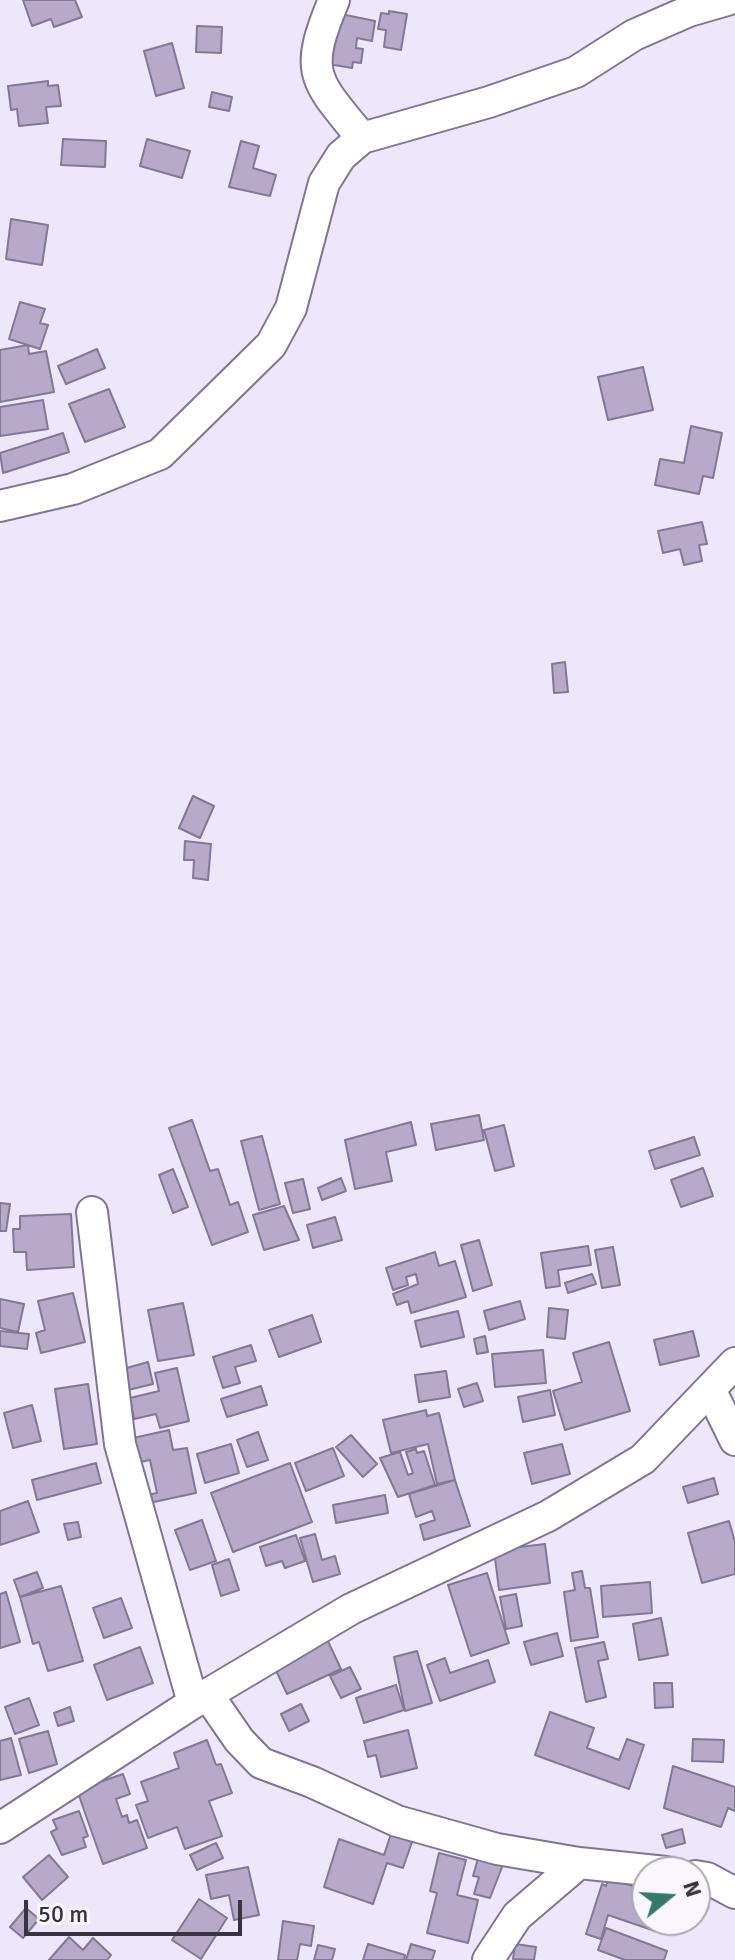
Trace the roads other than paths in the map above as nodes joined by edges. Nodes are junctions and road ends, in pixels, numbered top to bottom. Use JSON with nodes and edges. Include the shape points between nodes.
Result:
{"nodes":[{"id":1,"x":334,"y":0,"type":"edge"},
{"id":2,"x":727,"y":0,"type":"edge"},
{"id":3,"x":362,"y":138,"type":"junction"},
{"id":4,"x":0,"y":506,"type":"edge"},
{"id":5,"x":92,"y":1212,"type":"dead end"},
{"id":6,"x":735,"y":1363,"type":"edge"},
{"id":7,"x":710,"y":1389,"type":"junction"},
{"id":8,"x":735,"y":1440,"type":"edge"},
{"id":9,"x":200,"y":1699,"type":"junction"},
{"id":10,"x":0,"y":1828,"type":"edge"},
{"id":11,"x":579,"y":1863,"type":"junction"},
{"id":12,"x":631,"y":1868,"type":"edge"},
{"id":13,"x":711,"y":1880,"type":"edge"},
{"id":14,"x":735,"y":1893,"type":"edge"},
{"id":15,"x":488,"y":1960,"type":"edge"}],
"edges":[{"from":1,"to":3,"type":"street","via":[[317,41],[315,65],[325,93]]},
{"from":2,"to":3,"type":"street","via":[[634,35],[576,72]]},
{"from":3,"to":4,"type":"street","via":[[341,156],[324,183],[291,308],[271,345],[160,454],[73,489]]},
{"from":5,"to":9,"type":"street","via":[[120,1444]]},
{"from":6,"to":7,"type":"street"},
{"from":7,"to":8,"type":"street"},
{"from":7,"to":9,"type":"street","via":[[643,1459],[548,1516],[351,1609]]},
{"from":9,"to":10,"type":"street"},
{"from":9,"to":11,"type":"street","via":[[261,1763],[397,1821],[497,1849]]},
{"from":11,"to":12,"type":"street"},
{"from":11,"to":15,"type":"street","via":[[517,1916]]},
{"from":13,"to":14,"type":"street"}]}
